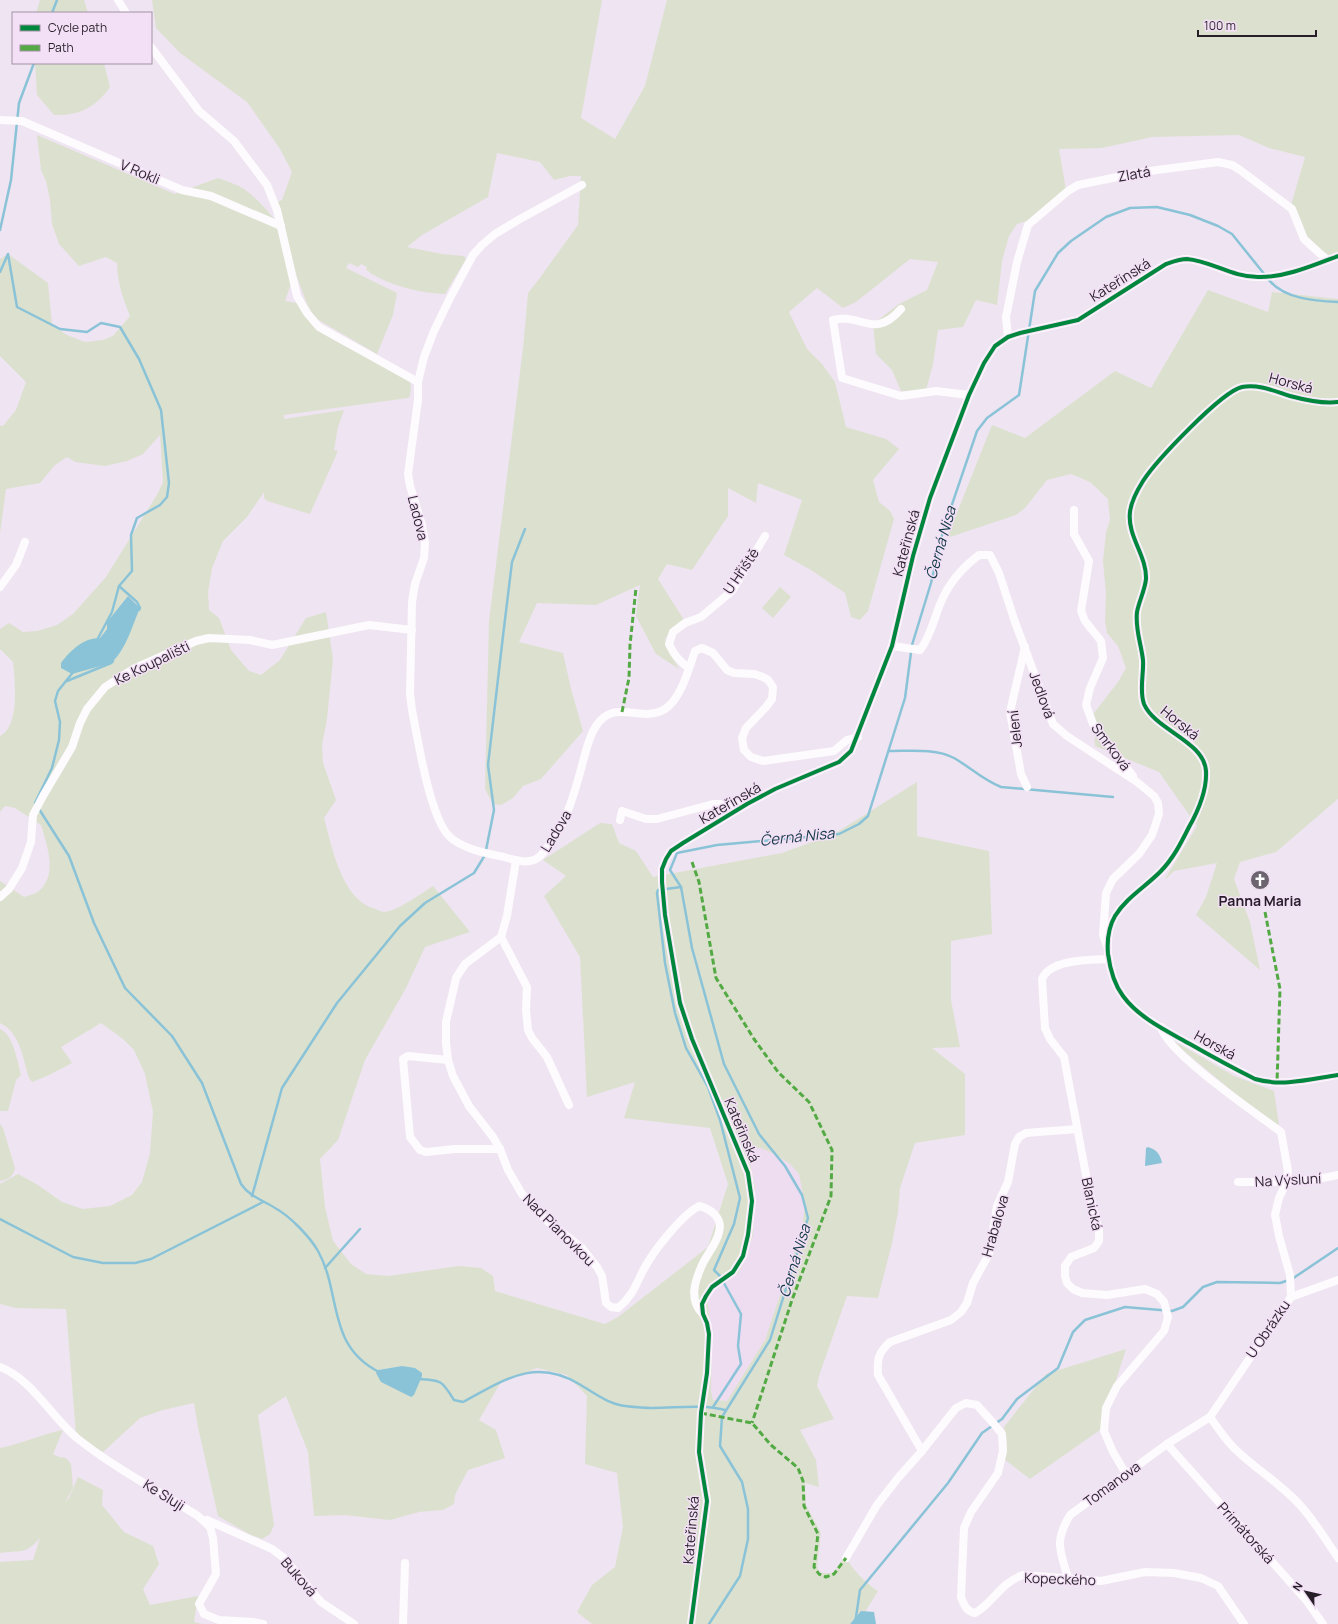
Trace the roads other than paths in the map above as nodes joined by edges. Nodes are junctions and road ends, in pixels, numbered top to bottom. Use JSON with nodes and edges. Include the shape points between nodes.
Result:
{"nodes":[{"id":1,"x":118,"y":0,"type":"edge"},
{"id":2,"x":125,"y":12,"type":"edge"},
{"id":3,"x":152,"y":48,"type":"edge"},
{"id":4,"x":0,"y":120,"type":"edge"},
{"id":5,"x":582,"y":185,"type":"dead end"},
{"id":6,"x":281,"y":226,"type":"junction"},
{"id":7,"x":1338,"y":256,"type":"edge"},
{"id":8,"x":1327,"y":260,"type":"junction"},
{"id":9,"x":901,"y":309,"type":"dead end"},
{"id":10,"x":1008,"y":337,"type":"junction"},
{"id":11,"x":418,"y":382,"type":"junction"},
{"id":12,"x":969,"y":396,"type":"junction"},
{"id":13,"x":1338,"y":402,"type":"edge"},
{"id":14,"x":1074,"y":510,"type":"dead end"},
{"id":15,"x":765,"y":536,"type":"dead end"},
{"id":16,"x":25,"y":542,"type":"dead end"},
{"id":17,"x":0,"y":587,"type":"edge"},
{"id":18,"x":412,"y":630,"type":"junction"},
{"id":19,"x":892,"y":646,"type":"junction"},
{"id":20,"x":1025,"y":646,"type":"junction"},
{"id":21,"x":689,"y":668,"type":"junction"},
{"id":22,"x":858,"y":737,"type":"junction"},
{"id":23,"x":1137,"y":782,"type":"junction"},
{"id":24,"x":1027,"y":787,"type":"dead end"},
{"id":25,"x":747,"y":804,"type":"junction"},
{"id":26,"x":620,"y":820,"type":"dead end"},
{"id":27,"x":516,"y":860,"type":"junction"},
{"id":28,"x":0,"y":898,"type":"edge"},
{"id":29,"x":501,"y":937,"type":"junction"},
{"id":30,"x":1108,"y":947,"type":"junction"},
{"id":31,"x":1109,"y":959,"type":"junction"},
{"id":32,"x":1161,"y":1027,"type":"junction"},
{"id":33,"x":448,"y":1060,"type":"junction"},
{"id":34,"x":1338,"y":1074,"type":"edge"},
{"id":35,"x":569,"y":1105,"type":"dead end"},
{"id":36,"x":1077,"y":1128,"type":"junction"},
{"id":37,"x":500,"y":1149,"type":"junction"},
{"id":38,"x":1338,"y":1175,"type":"edge"},
{"id":39,"x":1238,"y":1182,"type":"dead end"},
{"id":40,"x":1286,"y":1183,"type":"junction"},
{"id":41,"x":1338,"y":1280,"type":"edge"},
{"id":42,"x":1291,"y":1297,"type":"junction"},
{"id":43,"x":703,"y":1314,"type":"junction"},
{"id":44,"x":0,"y":1367,"type":"edge"},
{"id":45,"x":1210,"y":1417,"type":"junction"},
{"id":46,"x":1167,"y":1444,"type":"junction"},
{"id":47,"x":922,"y":1451,"type":"junction"},
{"id":48,"x":1126,"y":1474,"type":"junction"},
{"id":49,"x":198,"y":1516,"type":"junction"},
{"id":50,"x":846,"y":1558,"type":"dead end"},
{"id":51,"x":1338,"y":1558,"type":"edge"},
{"id":52,"x":405,"y":1563,"type":"dead end"},
{"id":53,"x":1068,"y":1578,"type":"junction"},
{"id":54,"x":262,"y":1624,"type":"edge"},
{"id":55,"x":354,"y":1624,"type":"edge"},
{"id":56,"x":402,"y":1624,"type":"edge"},
{"id":57,"x":691,"y":1624,"type":"edge"},
{"id":58,"x":1244,"y":1624,"type":"edge"},
{"id":59,"x":1323,"y":1624,"type":"edge"}],
"edges":[{"from":1,"to":2,"type":"street"},
{"from":3,"to":6,"type":"street","via":[[199,111],[234,142],[267,185]]},
{"from":4,"to":6,"type":"street","name":"V Rokli","via":[[22,122],[182,190],[211,196]]},
{"from":5,"to":11,"type":"street","name":"Ladova","via":[[495,234],[473,255],[434,331]]},
{"from":6,"to":11,"type":"street","via":[[297,296],[319,327]]},
{"from":7,"to":8,"type":"street","name":"Kateřinská"},
{"from":8,"to":10,"type":"street","name":"Kateřinská","via":[[1302,269],[1259,277],[1238,275],[1186,259],[1177,260],[1166,264],[1078,320]]},
{"from":8,"to":10,"type":"street","name":"Zlatá","via":[[1304,239],[1292,209],[1232,165],[1218,162],[1142,172],[1078,185],[1028,225],[1017,262],[1006,317]]},
{"from":9,"to":12,"type":"street","via":[[889,321],[881,324],[842,318],[833,320],[842,378],[901,396],[936,391]]},
{"from":10,"to":12,"type":"street","name":"Kateřinská","via":[[995,346]]},
{"from":11,"to":18,"type":"street","name":"Ladova","via":[[408,474],[425,543],[424,558],[412,602]]},
{"from":12,"to":19,"type":"street","name":"Kateřinská","via":[[930,498],[912,556]]},
{"from":13,"to":30,"type":"street","name":"Horská","via":[[1328,403],[1293,397],[1260,386],[1240,387],[1219,402],[1174,444],[1142,482],[1130,511],[1130,524],[1146,577],[1137,611],[1136,633],[1143,661],[1144,703],[1152,715],[1199,754],[1205,764],[1206,778],[1193,820],[1173,857],[1116,914],[1110,926]]},
{"from":14,"to":23,"type":"street","name":"Smrková","via":[[1074,534],[1089,561],[1081,611],[1085,621],[1101,641],[1103,658],[1090,688],[1086,705],[1093,724]]},
{"from":15,"to":21,"type":"street","name":"U Hřiště","via":[[732,591],[701,617],[685,623],[673,632],[669,644],[672,652],[678,662]]},
{"from":16,"to":17,"type":"street","via":[[16,565]]},
{"from":18,"to":27,"type":"street","name":"Ladova","via":[[411,702],[432,803],[438,819],[448,835],[465,847]]},
{"from":18,"to":28,"type":"street","name":"Ke Koupališti","via":[[368,624],[272,645],[250,640],[209,638],[196,641],[133,669],[105,688],[91,704],[80,723],[72,748],[35,812],[31,842],[22,868]]},
{"from":19,"to":20,"type":"street","name":"Jedlová","via":[[920,650],[926,642],[950,586],[962,570],[979,555],[990,556],[996,567]]},
{"from":19,"to":22,"type":"street","name":"Kateřinská"},
{"from":20,"to":23,"type":"street","name":"Jedlová","via":[[1053,724],[1058,730]]},
{"from":20,"to":24,"type":"street","name":"Jelení","via":[[1010,712],[1021,774]]},
{"from":21,"to":22,"type":"street","name":"Ladova","via":[[694,651],[702,648],[713,653],[727,670],[754,674],[768,680],[773,687],[772,699],[746,728],[742,738],[744,750],[751,757],[763,761],[834,751],[848,740]]},
{"from":21,"to":27,"type":"street","name":"Ladova","via":[[678,693],[665,709],[645,714],[614,712],[600,720],[586,751],[567,816],[555,837],[536,860]]},
{"from":22,"to":25,"type":"street","name":"Kateřinská","via":[[851,751],[839,762],[775,789]]},
{"from":23,"to":30,"type":"street","name":"Jedlová","via":[[1154,796],[1159,814],[1152,835],[1139,854],[1113,879],[1106,893],[1102,922],[1103,935]]},
{"from":25,"to":26,"type":"street","via":[[713,804],[657,819],[646,819],[622,811]]},
{"from":25,"to":43,"type":"street","name":"Kateřinská","via":[[671,851],[662,869],[665,915],[680,1003],[692,1039],[748,1173],[752,1201],[743,1256],[733,1272],[712,1287],[702,1304]]},
{"from":27,"to":29,"type":"street"},
{"from":29,"to":33,"type":"street","name":"Nad Pianovkou","via":[[465,964],[456,978],[446,1022]]},
{"from":29,"to":35,"type":"street","via":[[527,987],[528,1030],[547,1058]]},
{"from":30,"to":31,"type":"street","name":"Horská"},
{"from":31,"to":32,"type":"street","name":"Horská","via":[[1111,973],[1124,998]]},
{"from":31,"to":36,"type":"street","name":"Blanická","via":[[1077,961],[1052,967],[1044,973],[1042,979],[1045,1028],[1050,1040],[1064,1057]]},
{"from":32,"to":34,"type":"street","name":"Horská","via":[[1239,1071],[1264,1082],[1283,1083]]},
{"from":32,"to":40,"type":"street","name":"U Obrázku","via":[[1166,1039],[1181,1054],[1280,1132],[1288,1171]]},
{"from":33,"to":37,"type":"street","name":"Nad Pianovkou","via":[[453,1076],[469,1106]]},
{"from":33,"to":37,"type":"street","via":[[408,1056],[403,1058],[410,1137],[420,1150],[426,1152]]},
{"from":36,"to":47,"type":"street","name":"Hrabalova","via":[[1026,1133],[1019,1137],[1015,1144],[1008,1182],[997,1206],[990,1254],[973,1283],[961,1312],[951,1320],[890,1342],[882,1350],[878,1361],[878,1375]]},
{"from":36,"to":48,"type":"street","name":"Blanická","via":[[1099,1231],[1099,1242],[1094,1248],[1071,1257],[1065,1266],[1067,1283],[1082,1293],[1107,1294],[1145,1289],[1157,1294],[1164,1302],[1168,1317],[1164,1331],[1116,1386],[1106,1408],[1104,1432]]},
{"from":37,"to":43,"type":"street","name":"Nad Pianovkou","via":[[508,1170],[522,1194],[546,1220],[582,1248],[597,1266],[602,1276],[606,1303],[611,1307],[618,1308],[631,1296],[638,1278],[653,1254],[690,1211],[699,1206],[713,1212],[720,1226],[719,1233],[703,1263],[694,1294],[696,1306]]},
{"from":38,"to":40,"type":"street","name":"Na Výsluní"},
{"from":39,"to":40,"type":"street","name":"Na Výsluní"},
{"from":40,"to":42,"type":"street","name":"U Obrázku","via":[[1275,1215],[1290,1275]]},
{"from":41,"to":42,"type":"street"},
{"from":42,"to":45,"type":"street","name":"U Obrázku"},
{"from":43,"to":57,"type":"street","name":"Kateřinská","via":[[708,1334],[707,1373],[700,1414],[699,1452],[707,1501]]},
{"from":44,"to":49,"type":"street","name":"Ke Sluji","via":[[28,1385],[76,1437],[97,1454]]},
{"from":45,"to":46,"type":"street","name":"Tomanova"},
{"from":45,"to":51,"type":"street","via":[[1235,1450],[1299,1503]]},
{"from":46,"to":48,"type":"street","name":"Tomanova"},
{"from":46,"to":59,"type":"street","name":"Primátorská","via":[[1306,1600]]},
{"from":47,"to":50,"type":"street","name":"Kopeckého","via":[[877,1505]]},
{"from":47,"to":53,"type":"street","name":"Kopeckého","via":[[956,1408],[966,1403],[976,1404],[1002,1434],[1003,1450],[998,1473],[971,1512],[964,1528],[961,1597],[964,1606],[970,1612],[975,1613],[984,1608],[1002,1587],[1022,1575]]},
{"from":48,"to":53,"type":"street","name":"Tomanova","via":[[1070,1515],[1062,1528],[1059,1543]]},
{"from":49,"to":54,"type":"street","name":"Ke Sluji","via":[[210,1527],[216,1574],[199,1604],[204,1614],[219,1620]]},
{"from":49,"to":55,"type":"street","name":"Buková","via":[[272,1549],[284,1558],[321,1602]]},
{"from":52,"to":56,"type":"street"},
{"from":53,"to":58,"type":"street","name":"Kopeckého","via":[[1101,1581],[1145,1572],[1174,1573],[1201,1578],[1218,1586]]}]}
